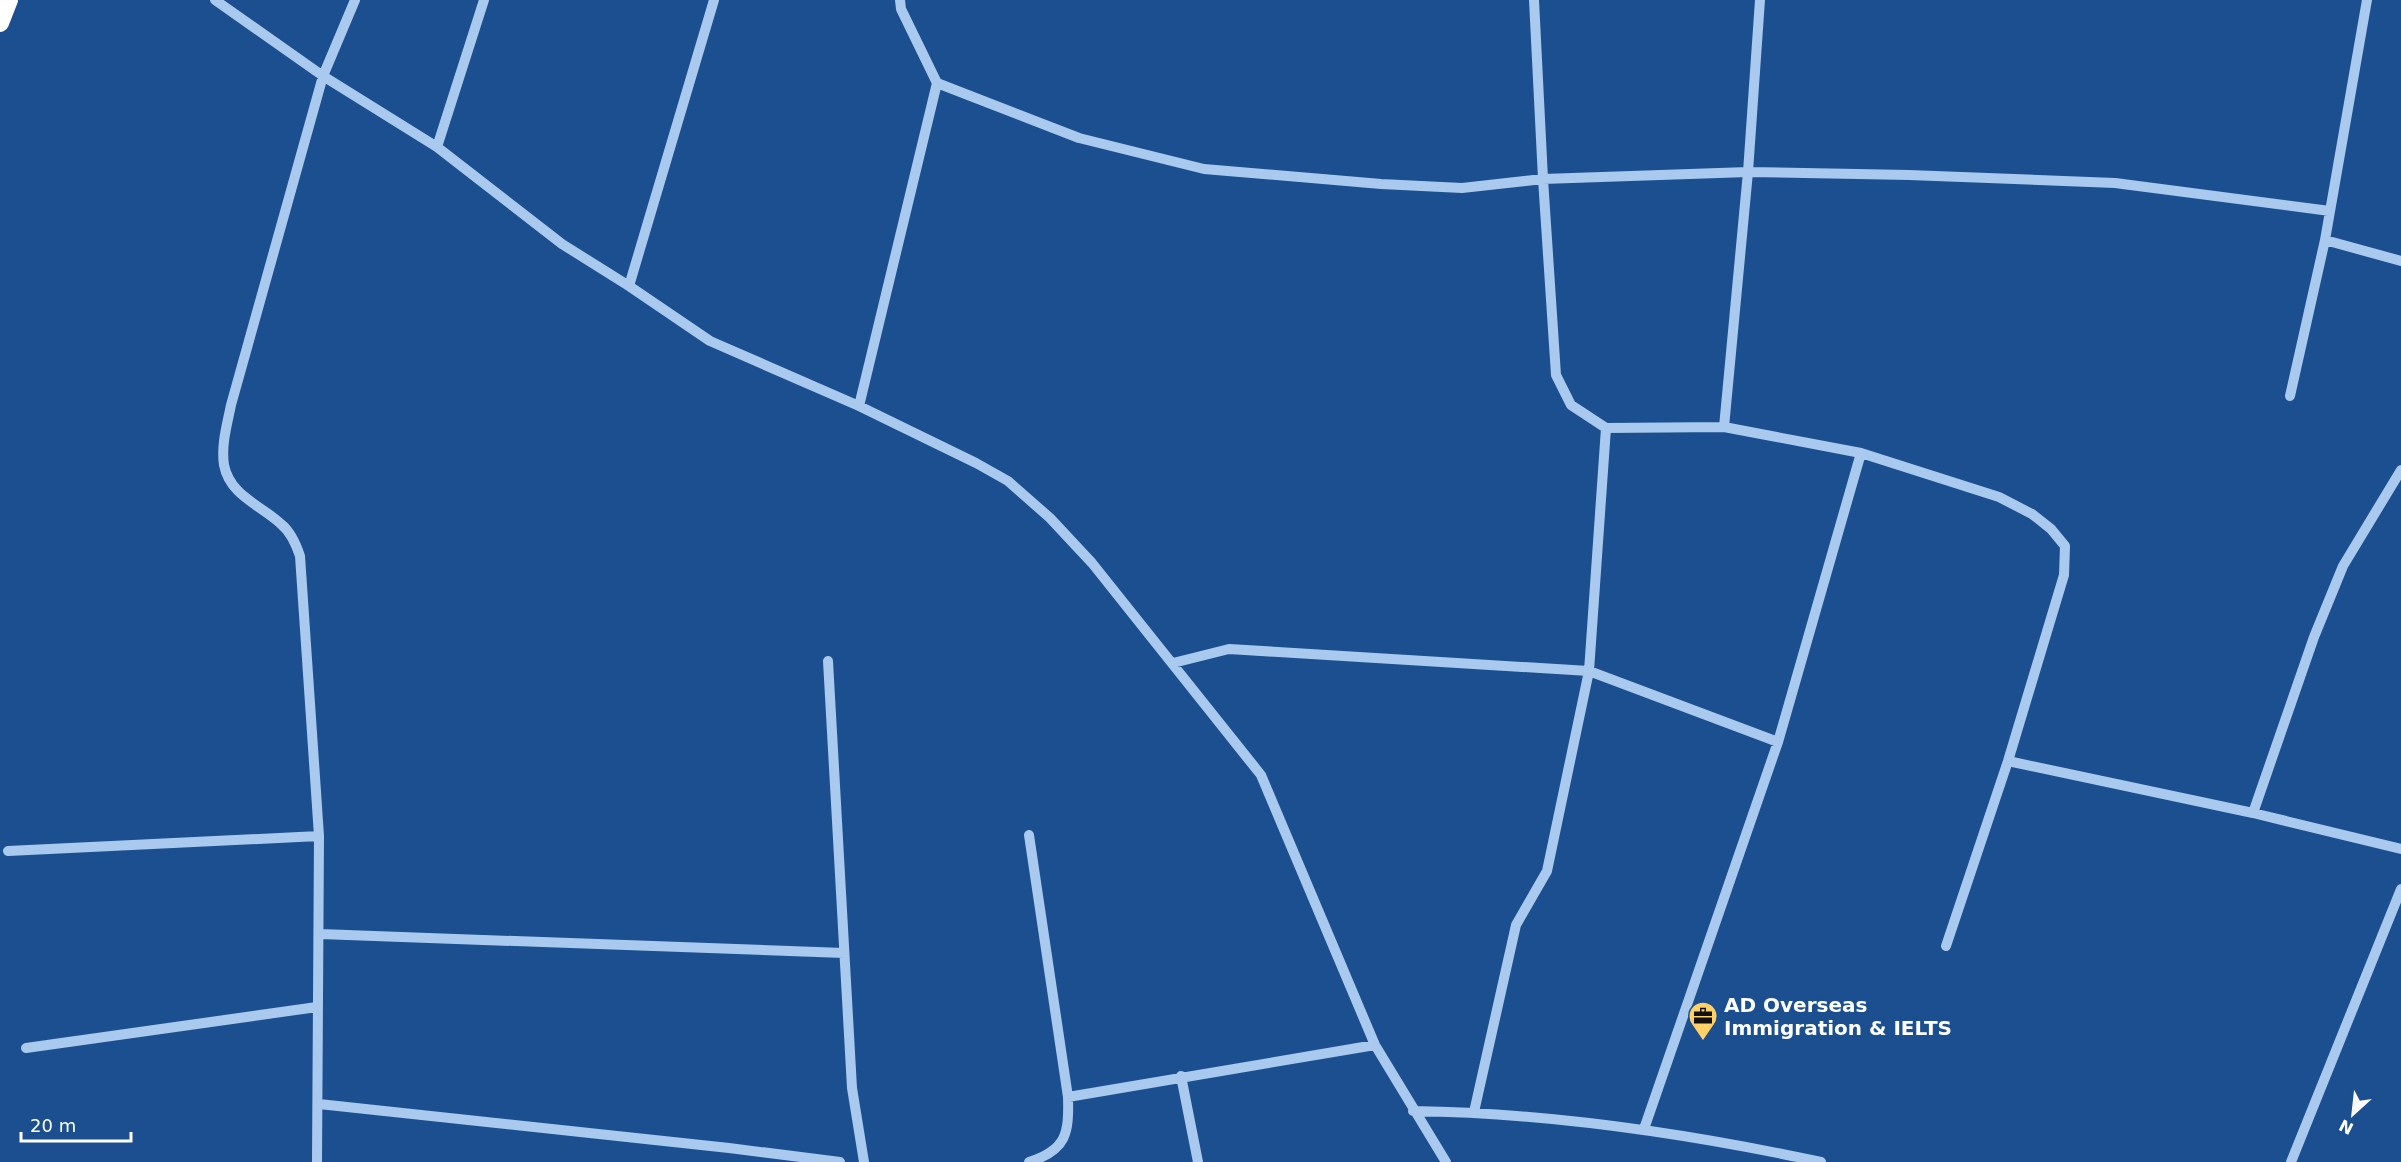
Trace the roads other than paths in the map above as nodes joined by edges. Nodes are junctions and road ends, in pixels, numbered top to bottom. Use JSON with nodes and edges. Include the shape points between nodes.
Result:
{"nodes":[{"id":1,"x":9,"y":0,"type":"edge"},
{"id":2,"x":215,"y":0,"type":"edge"},
{"id":3,"x":354,"y":0,"type":"edge"},
{"id":4,"x":484,"y":0,"type":"edge"},
{"id":5,"x":714,"y":0,"type":"edge"},
{"id":6,"x":900,"y":0,"type":"edge"},
{"id":7,"x":1534,"y":0,"type":"edge"},
{"id":8,"x":1760,"y":0,"type":"edge"},
{"id":9,"x":2367,"y":0,"type":"edge"},
{"id":10,"x":0,"y":23,"type":"edge"},
{"id":11,"x":324,"y":76,"type":"junction"},
{"id":12,"x":937,"y":83,"type":"junction"},
{"id":13,"x":437,"y":147,"type":"junction"},
{"id":14,"x":1748,"y":172,"type":"junction"},
{"id":15,"x":1543,"y":179,"type":"junction"},
{"id":16,"x":2330,"y":211,"type":"junction"},
{"id":17,"x":2325,"y":240,"type":"junction"},
{"id":18,"x":2401,"y":261,"type":"edge"},
{"id":19,"x":629,"y":286,"type":"junction"},
{"id":20,"x":2290,"y":396,"type":"dead end"},
{"id":21,"x":859,"y":406,"type":"junction"},
{"id":22,"x":1724,"y":427,"type":"junction"},
{"id":23,"x":1606,"y":428,"type":"junction"},
{"id":24,"x":1861,"y":453,"type":"junction"},
{"id":25,"x":2401,"y":470,"type":"edge"},
{"id":26,"x":828,"y":661,"type":"dead end"},
{"id":27,"x":1173,"y":663,"type":"junction"},
{"id":28,"x":1589,"y":671,"type":"junction"},
{"id":29,"x":1778,"y":742,"type":"junction"},
{"id":30,"x":2008,"y":761,"type":"junction"},
{"id":31,"x":2253,"y":813,"type":"junction"},
{"id":32,"x":1029,"y":835,"type":"dead end"},
{"id":33,"x":319,"y":836,"type":"junction"},
{"id":34,"x":2401,"y":849,"type":"edge"},
{"id":35,"x":8,"y":851,"type":"dead end"},
{"id":36,"x":2401,"y":889,"type":"edge"},
{"id":37,"x":320,"y":934,"type":"junction"},
{"id":38,"x":1946,"y":946,"type":"dead end"},
{"id":39,"x":844,"y":953,"type":"junction"},
{"id":40,"x":317,"y":1007,"type":"junction"},
{"id":41,"x":1375,"y":1045,"type":"junction"},
{"id":42,"x":26,"y":1048,"type":"dead end"},
{"id":43,"x":1181,"y":1076,"type":"junction"},
{"id":44,"x":1068,"y":1097,"type":"junction"},
{"id":45,"x":319,"y":1104,"type":"junction"},
{"id":46,"x":1413,"y":1110,"type":"junction"},
{"id":47,"x":1474,"y":1112,"type":"junction"},
{"id":48,"x":1644,"y":1129,"type":"junction"},
{"id":49,"x":317,"y":1162,"type":"edge"},
{"id":50,"x":840,"y":1162,"type":"edge"},
{"id":51,"x":864,"y":1162,"type":"edge"},
{"id":52,"x":1029,"y":1162,"type":"edge"},
{"id":53,"x":1198,"y":1162,"type":"edge"},
{"id":54,"x":1446,"y":1162,"type":"edge"},
{"id":55,"x":1821,"y":1162,"type":"edge"},
{"id":56,"x":2291,"y":1162,"type":"edge"}],
"edges":[{"from":1,"to":10,"type":"highway"},
{"from":2,"to":11,"type":"street"},
{"from":3,"to":11,"type":"street"},
{"from":4,"to":13,"type":"street"},
{"from":5,"to":19,"type":"street"},
{"from":6,"to":12,"type":"street"},
{"from":7,"to":15,"type":"street"},
{"from":8,"to":14,"type":"street"},
{"from":9,"to":16,"type":"street"},
{"from":11,"to":13,"type":"street"},
{"from":11,"to":33,"type":"street","via":[[223,445],[224,466],[232,487],[282,524],[300,556]]},
{"from":12,"to":15,"type":"street","via":[[1079,138],[1204,169],[1462,188]]},
{"from":12,"to":21,"type":"street"},
{"from":13,"to":19,"type":"street","via":[[562,244]]},
{"from":14,"to":15,"type":"street"},
{"from":14,"to":16,"type":"street","via":[[2115,183]]},
{"from":14,"to":22,"type":"street"},
{"from":15,"to":23,"type":"street","via":[[1556,375],[1571,405]]},
{"from":16,"to":17,"type":"street"},
{"from":17,"to":18,"type":"street"},
{"from":17,"to":20,"type":"street"},
{"from":19,"to":21,"type":"street","via":[[710,341]]},
{"from":21,"to":27,"type":"street","via":[[1008,481],[1078,548]]},
{"from":22,"to":23,"type":"street"},
{"from":22,"to":24,"type":"street"},
{"from":23,"to":28,"type":"street"},
{"from":24,"to":29,"type":"street"},
{"from":24,"to":30,"type":"street","via":[[1999,497],[2032,514],[2065,546],[2064,575]]},
{"from":25,"to":31,"type":"street","via":[[2343,566]]},
{"from":26,"to":39,"type":"street"},
{"from":27,"to":28,"type":"street","via":[[1229,649]]},
{"from":27,"to":41,"type":"street","via":[[1261,775]]},
{"from":28,"to":29,"type":"street"},
{"from":28,"to":47,"type":"street","via":[[1547,870],[1516,926]]},
{"from":29,"to":48,"type":"street"},
{"from":30,"to":31,"type":"street"},
{"from":30,"to":38,"type":"street"},
{"from":31,"to":34,"type":"street"},
{"from":32,"to":44,"type":"street"},
{"from":33,"to":35,"type":"street"},
{"from":33,"to":37,"type":"street"},
{"from":36,"to":56,"type":"street"},
{"from":37,"to":39,"type":"street"},
{"from":37,"to":40,"type":"street"},
{"from":39,"to":51,"type":"street","via":[[852,1088]]},
{"from":40,"to":42,"type":"street"},
{"from":40,"to":45,"type":"street"},
{"from":41,"to":43,"type":"street"},
{"from":41,"to":46,"type":"street"},
{"from":43,"to":44,"type":"street"},
{"from":43,"to":53,"type":"street"},
{"from":44,"to":52,"type":"street","via":[[1069,1125],[1062,1140],[1051,1153]]},
{"from":45,"to":49,"type":"street"},
{"from":45,"to":50,"type":"street"},
{"from":46,"to":47,"type":"street"},
{"from":46,"to":54,"type":"street"},
{"from":47,"to":48,"type":"street"},
{"from":48,"to":55,"type":"street"}]}
